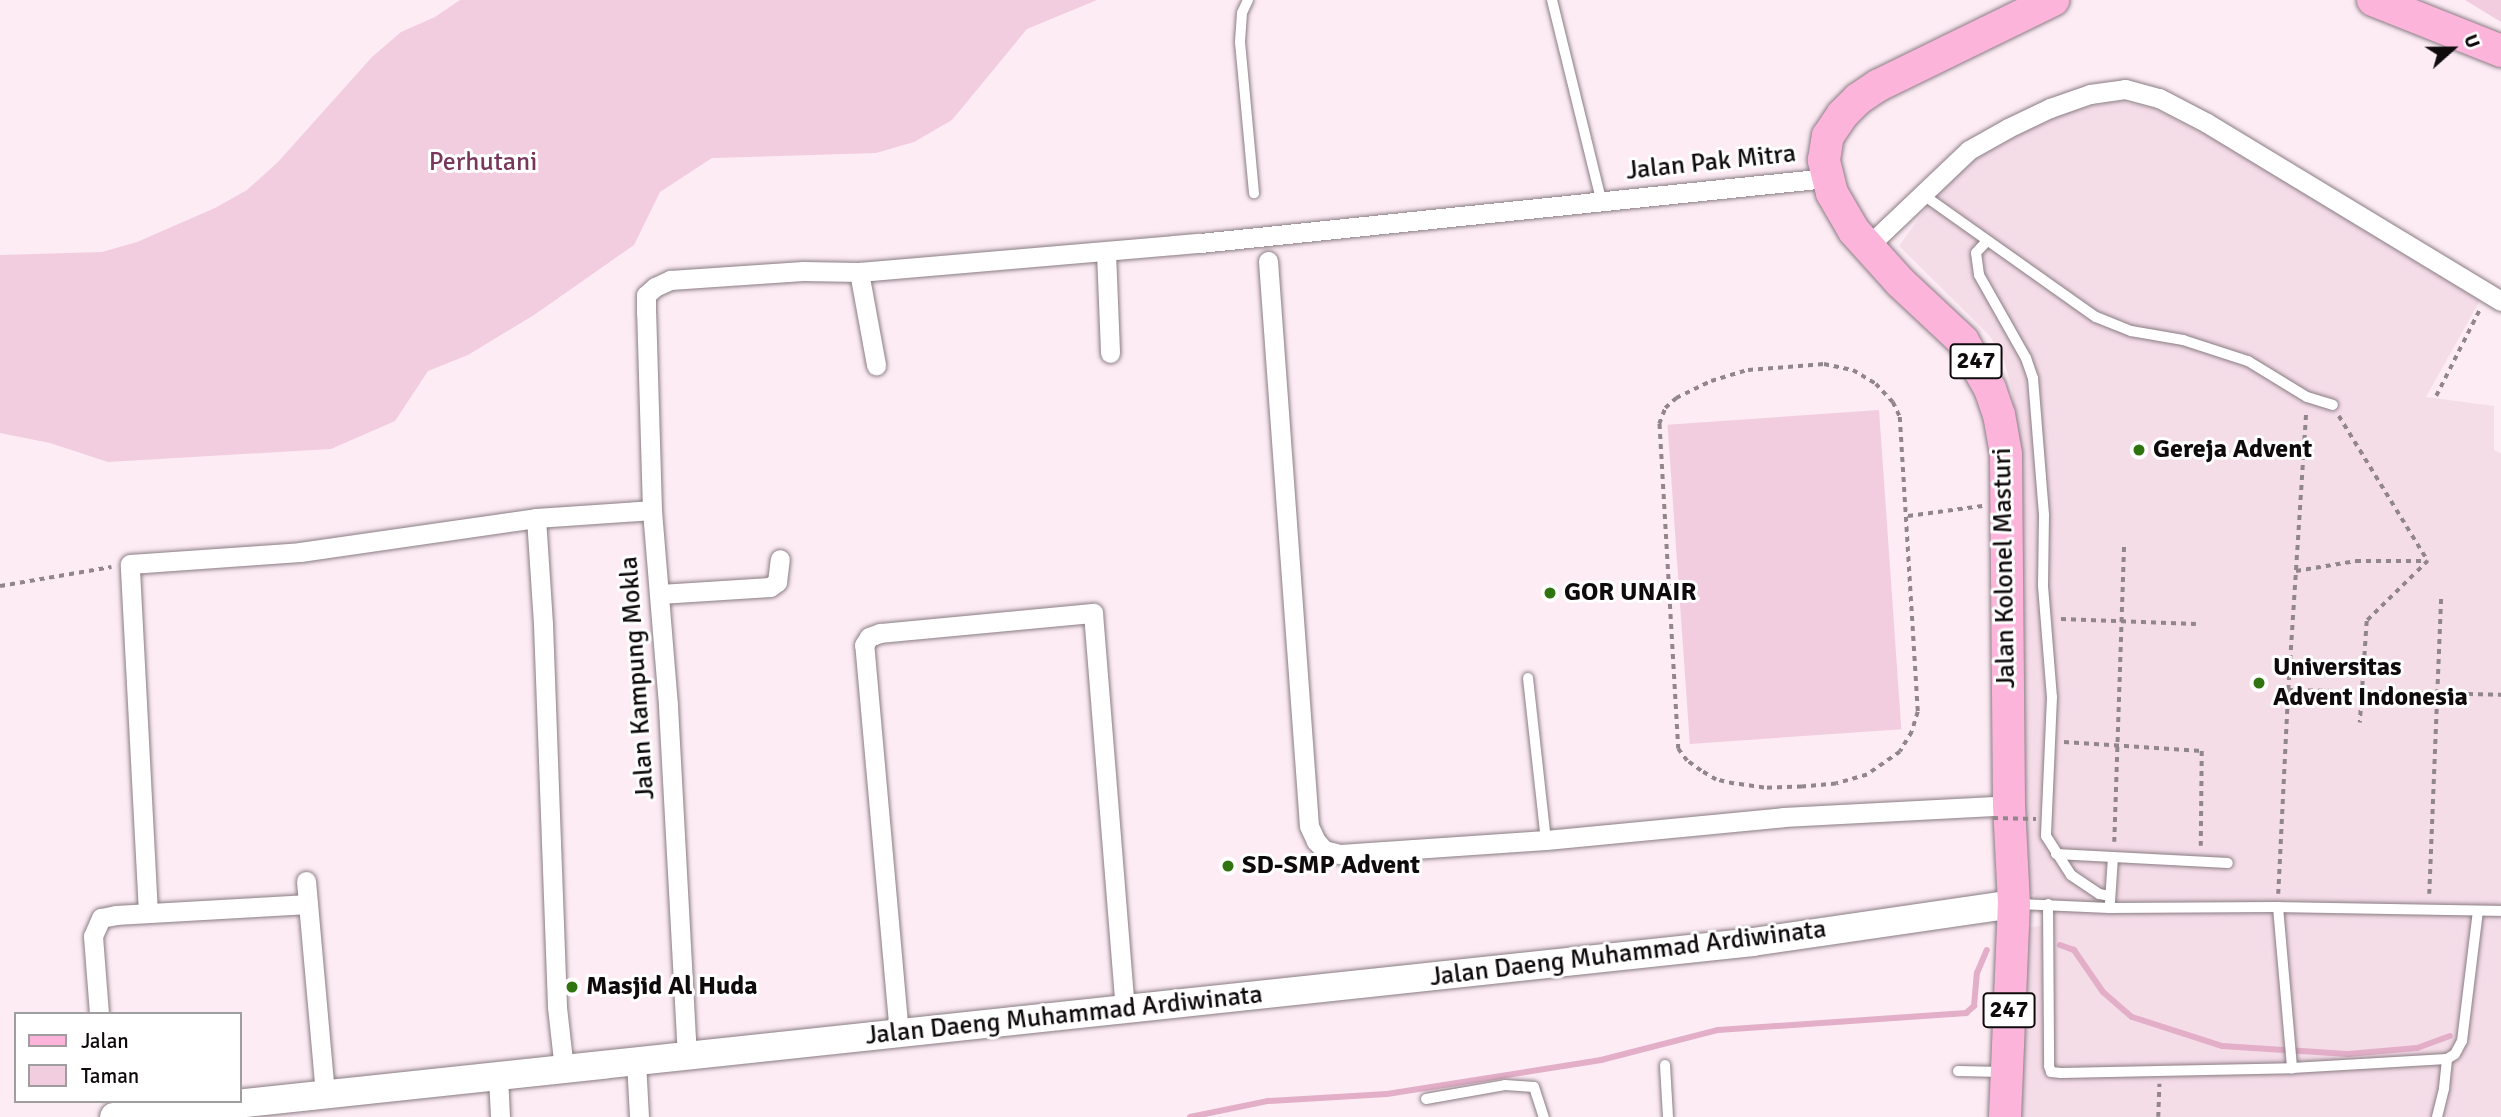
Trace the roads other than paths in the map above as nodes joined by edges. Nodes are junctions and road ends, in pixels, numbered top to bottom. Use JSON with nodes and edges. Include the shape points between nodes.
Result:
{"nodes":[{"id":1,"x":1248,"y":0,"type":"edge"},
{"id":2,"x":1552,"y":0,"type":"edge"},
{"id":3,"x":2053,"y":0,"type":"edge"},
{"id":4,"x":2373,"y":0,"type":"edge"},
{"id":5,"x":2501,"y":51,"type":"edge"},
{"id":6,"x":1827,"y":178,"type":"junction"},
{"id":7,"x":1254,"y":193,"type":"dead end"},
{"id":8,"x":1922,"y":194,"type":"junction"},
{"id":9,"x":1601,"y":200,"type":"junction"},
{"id":10,"x":1987,"y":241,"type":"junction"},
{"id":11,"x":1866,"y":247,"type":"junction"},
{"id":12,"x":1106,"y":251,"type":"junction"},
{"id":13,"x":1268,"y":261,"type":"dead end"},
{"id":14,"x":859,"y":272,"type":"junction"},
{"id":15,"x":646,"y":295,"type":"joint"},
{"id":16,"x":2494,"y":298,"type":"edge"},
{"id":17,"x":1110,"y":353,"type":"dead end"},
{"id":18,"x":876,"y":365,"type":"dead end"},
{"id":19,"x":2333,"y":405,"type":"road end"},
{"id":20,"x":652,"y":510,"type":"junction"},
{"id":21,"x":536,"y":518,"type":"junction"},
{"id":22,"x":780,"y":559,"type":"dead end"},
{"id":23,"x":660,"y":594,"type":"junction"},
{"id":24,"x":1528,"y":678,"type":"dead end"},
{"id":25,"x":2013,"y":814,"type":"junction"},
{"id":26,"x":1546,"y":840,"type":"junction"},
{"id":27,"x":2056,"y":854,"type":"junction"},
{"id":28,"x":2113,"y":858,"type":"junction"},
{"id":29,"x":2228,"y":863,"type":"dead end"},
{"id":30,"x":306,"y":881,"type":"dead end"},
{"id":31,"x":2110,"y":896,"type":"junction"},
{"id":32,"x":308,"y":904,"type":"junction"},
{"id":33,"x":2014,"y":904,"type":"junction"},
{"id":34,"x":2048,"y":905,"type":"junction"},
{"id":35,"x":2278,"y":907,"type":"junction"},
{"id":36,"x":2109,"y":908,"type":"junction"},
{"id":37,"x":2477,"y":911,"type":"junction"},
{"id":38,"x":2501,"y":911,"type":"edge"},
{"id":39,"x":148,"y":913,"type":"junction"},
{"id":40,"x":1125,"y":1010,"type":"junction"},
{"id":41,"x":99,"y":1012,"type":"edge"},
{"id":42,"x":899,"y":1034,"type":"junction"},
{"id":43,"x":687,"y":1057,"type":"junction"},
{"id":44,"x":2447,"y":1059,"type":"junction"},
{"id":45,"x":636,"y":1061,"type":"junction"},
{"id":46,"x":2292,"y":1064,"type":"junction"},
{"id":47,"x":1665,"y":1065,"type":"dead end"},
{"id":48,"x":564,"y":1069,"type":"junction"},
{"id":49,"x":1958,"y":1071,"type":"dead end"},
{"id":50,"x":2007,"y":1072,"type":"junction"},
{"id":51,"x":498,"y":1076,"type":"junction"},
{"id":52,"x":325,"y":1093,"type":"junction"},
{"id":53,"x":1426,"y":1099,"type":"dead end"},
{"id":54,"x":114,"y":1117,"type":"edge"},
{"id":55,"x":126,"y":1117,"type":"edge"},
{"id":56,"x":499,"y":1117,"type":"edge"},
{"id":57,"x":639,"y":1117,"type":"edge"},
{"id":58,"x":1544,"y":1117,"type":"edge"},
{"id":59,"x":1668,"y":1117,"type":"edge"},
{"id":60,"x":2005,"y":1117,"type":"edge"},
{"id":61,"x":2437,"y":1117,"type":"edge"}],
"edges":[{"from":1,"to":7,"type":"lane","via":[[1240,42]]},
{"from":2,"to":9,"type":"lane"},
{"from":3,"to":6,"type":"main road","name":"Jalan Kolonel Masturi","number":"247","via":[[1858,99],[1828,136]]},
{"from":4,"to":5,"type":"main road"},
{"from":6,"to":9,"type":"street","name":"Jalan Pak Mitra"},
{"from":6,"to":11,"type":"main road","name":"Jalan Kolonel Masturi","number":"247"},
{"from":8,"to":10,"type":"lane"},
{"from":8,"to":11,"type":"street"},
{"from":8,"to":16,"type":"street","via":[[1969,150],[2008,128],[2090,94],[2125,89],[2159,98],[2207,123]]},
{"from":9,"to":12,"type":"street","name":"Jalan Pak Mitra"},
{"from":10,"to":19,"type":"lane","via":[[2096,317],[2248,362],[2308,397]]},
{"from":10,"to":27,"type":"lane","via":[[1976,253],[1979,275],[2033,378],[2052,697],[2046,836]]},
{"from":11,"to":25,"type":"main road","name":"Jalan Kolonel Masturi","number":"247","via":[[1963,341],[1999,415],[2006,454]]},
{"from":12,"to":14,"type":"street","name":"Jalan Pak Mitra"},
{"from":12,"to":17,"type":"street"},
{"from":13,"to":26,"type":"street","via":[[1301,742],[1309,826],[1316,841],[1324,850],[1340,854]]},
{"from":14,"to":15,"type":"street","name":"Jalan Pak Mitra","via":[[670,280]]},
{"from":14,"to":18,"type":"street"},
{"from":15,"to":20,"type":"street","name":"Jalan Kampung Mokla"},
{"from":20,"to":21,"type":"street"},
{"from":20,"to":23,"type":"street","name":"Jalan Kampung Mokla"},
{"from":21,"to":39,"type":"street","via":[[300,552],[130,564]]},
{"from":21,"to":48,"type":"street","via":[[557,1007]]},
{"from":22,"to":23,"type":"street","via":[[777,582],[770,587]]},
{"from":23,"to":43,"type":"street","name":"Jalan Kampung Mokla"},
{"from":24,"to":26,"type":"lane"},
{"from":25,"to":26,"type":"street","via":[[1783,817]]},
{"from":25,"to":33,"type":"main road","name":"Jalan Kolonel Masturi","number":"247"},
{"from":27,"to":28,"type":"lane"},
{"from":27,"to":31,"type":"lane","via":[[2071,875]]},
{"from":28,"to":29,"type":"lane"},
{"from":28,"to":31,"type":"lane"},
{"from":30,"to":32,"type":"street"},
{"from":31,"to":36,"type":"lane"},
{"from":32,"to":39,"type":"street"},
{"from":32,"to":52,"type":"street"},
{"from":33,"to":34,"type":"lane"},
{"from":33,"to":40,"type":"main road","name":"Jalan Daeng Muhammad Ardiwinata","via":[[1753,943]]},
{"from":33,"to":50,"type":"main road","name":"Jalan Kolonel Masturi","number":"247"},
{"from":34,"to":36,"type":"lane"},
{"from":34,"to":46,"type":"lane","via":[[2051,1072]]},
{"from":35,"to":36,"type":"lane"},
{"from":35,"to":37,"type":"lane"},
{"from":35,"to":46,"type":"lane"},
{"from":37,"to":38,"type":"lane"},
{"from":37,"to":44,"type":"lane","via":[[2462,1041]]},
{"from":39,"to":41,"type":"street","via":[[101,918],[95,926]]},
{"from":40,"to":42,"type":"main road","name":"Jalan Daeng Muhammad Ardiwinata"},
{"from":40,"to":42,"type":"street","via":[[1093,613],[880,633],[864,645]]},
{"from":42,"to":43,"type":"main road","name":"Jalan Daeng Muhammad Ardiwinata"},
{"from":43,"to":45,"type":"main road","name":"Jalan Daeng Muhammad Ardiwinata"},
{"from":44,"to":46,"type":"lane"},
{"from":44,"to":61,"type":"lane"},
{"from":45,"to":48,"type":"main road","name":"Jalan Daeng Muhammad Ardiwinata"},
{"from":45,"to":57,"type":"street"},
{"from":47,"to":59,"type":"lane"},
{"from":48,"to":51,"type":"main road","name":"Jalan Daeng Muhammad Ardiwinata"},
{"from":49,"to":50,"type":"lane"},
{"from":50,"to":60,"type":"main road","name":"Jalan Kolonel Masturi","number":"247"},
{"from":51,"to":52,"type":"main road","name":"Jalan Daeng Muhammad Ardiwinata"},
{"from":51,"to":56,"type":"street"},
{"from":52,"to":55,"type":"main road","name":"Jalan Daeng Muhammad Ardiwinata"},
{"from":53,"to":58,"type":"lane","via":[[1505,1085],[1534,1087]]},
{"from":54,"to":55,"type":"main road","name":"Jalan Daeng Muhammad Ardiwinata"}]}
